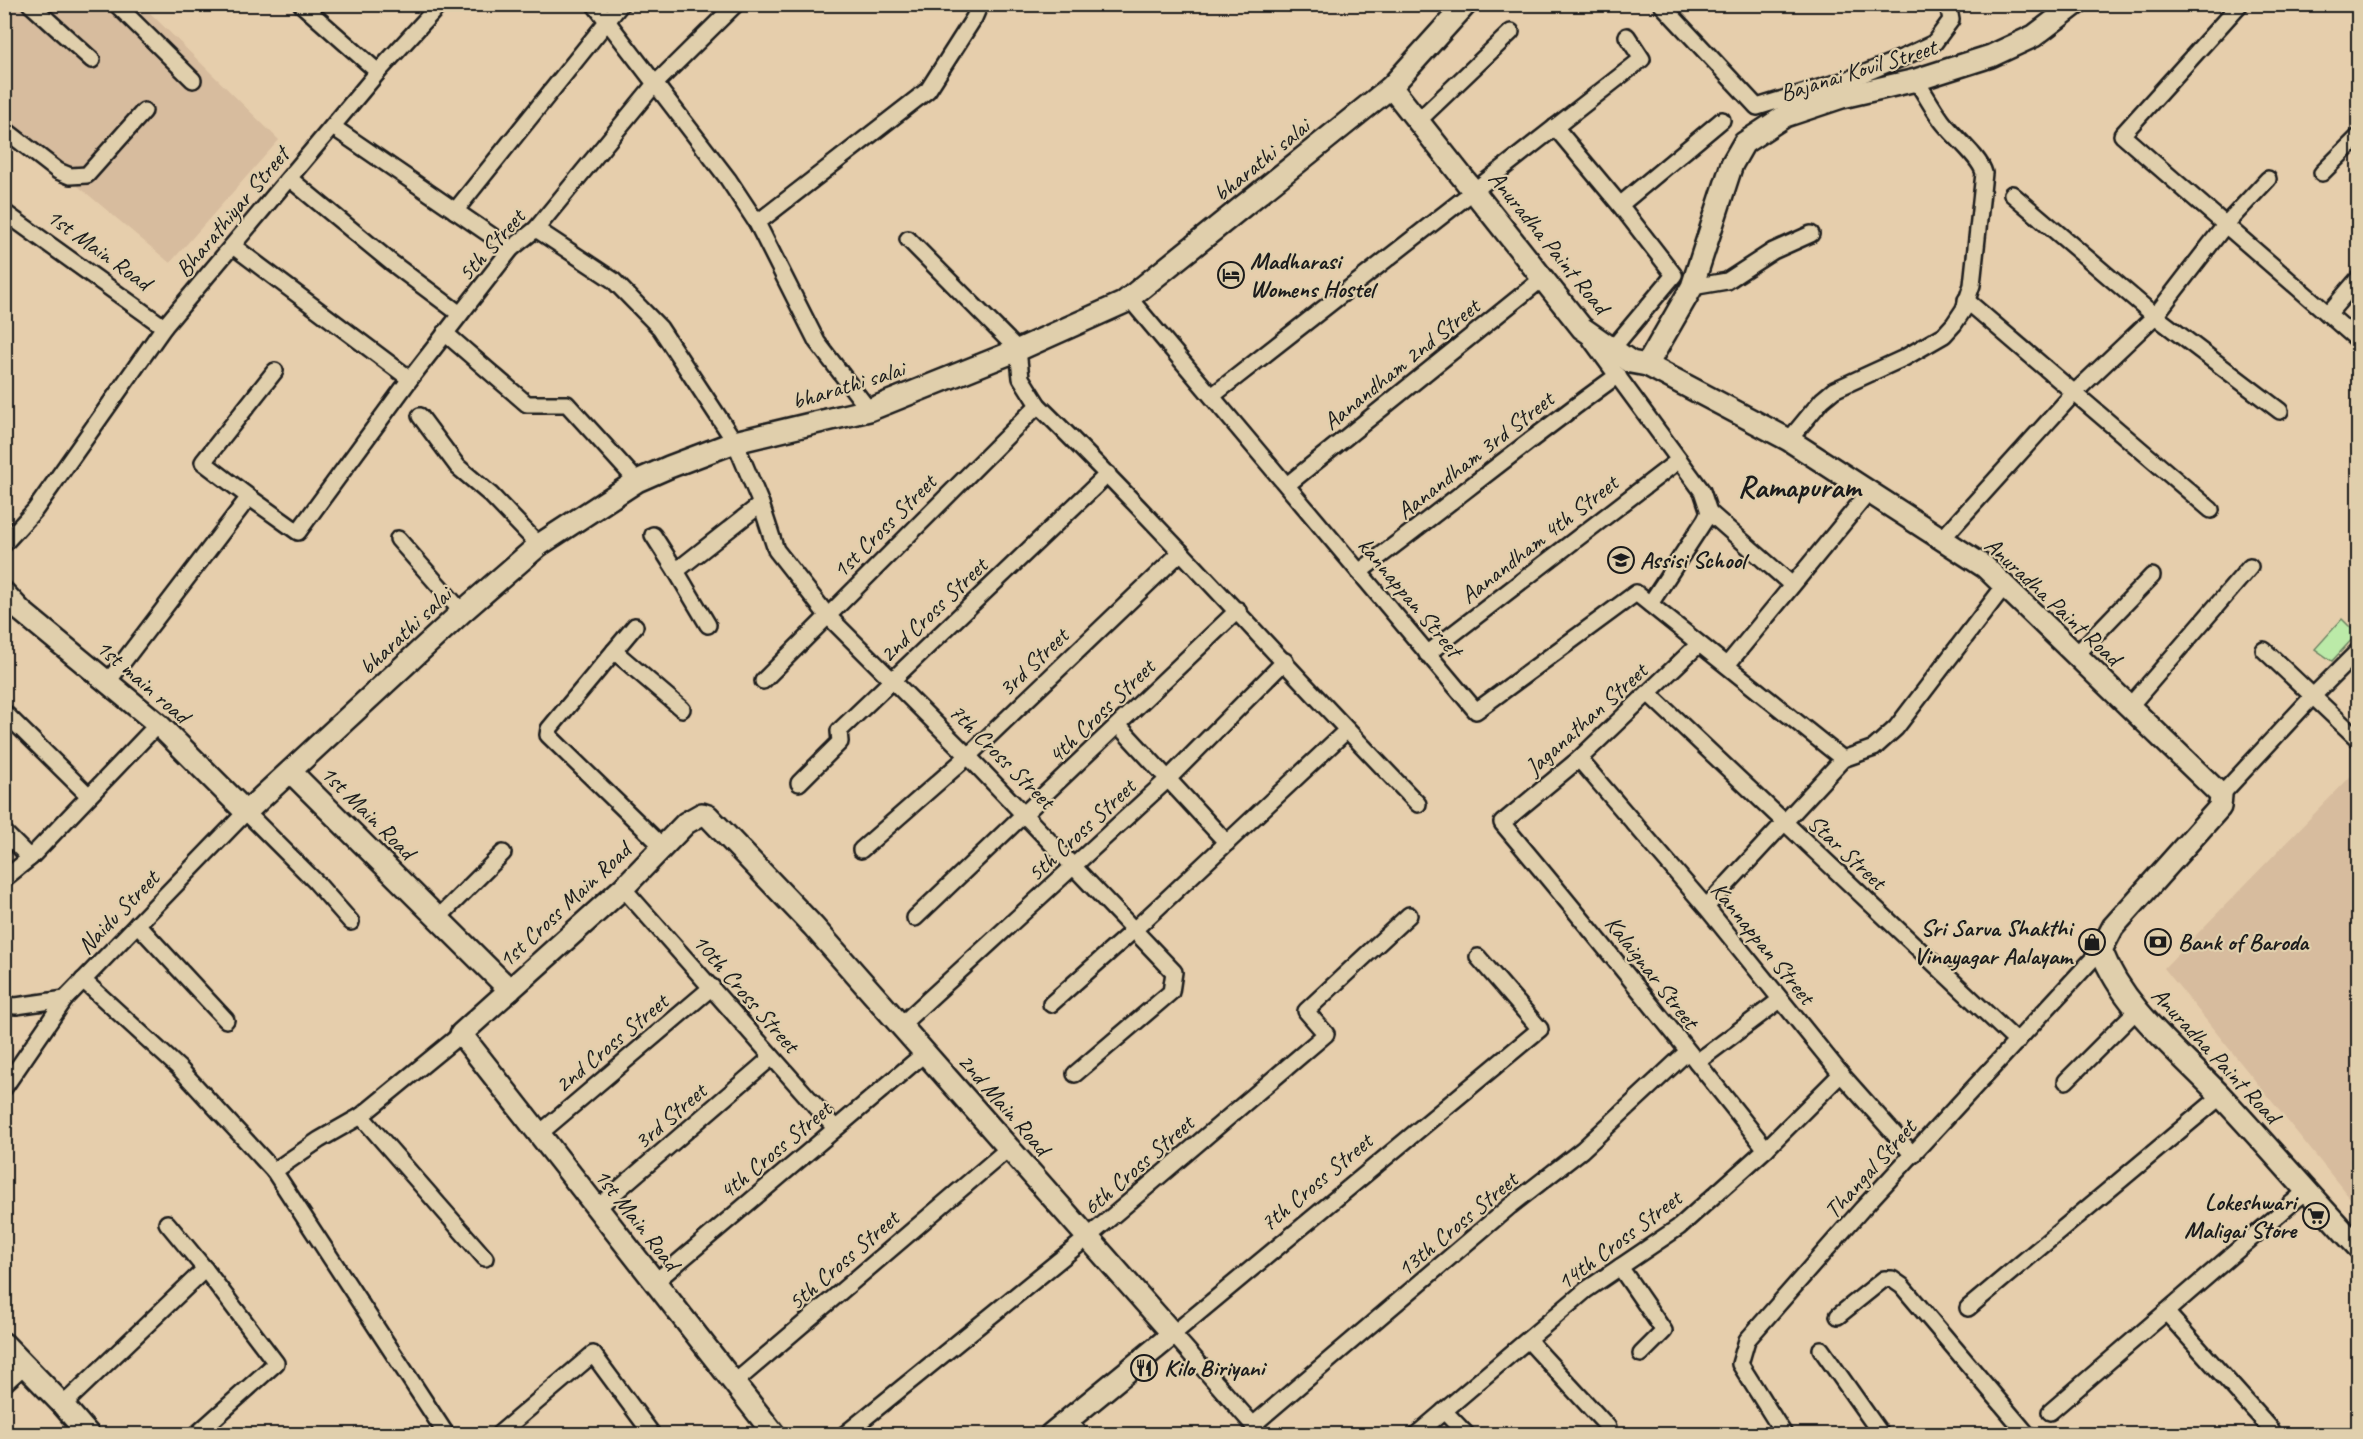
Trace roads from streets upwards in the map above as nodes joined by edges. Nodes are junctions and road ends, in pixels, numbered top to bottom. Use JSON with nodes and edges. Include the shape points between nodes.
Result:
{"nodes":[{"id":1,"x":30,"y":4,"type":"edge"},
{"id":2,"x":116,"y":4,"type":"edge"},
{"id":3,"x":302,"y":4,"type":"edge"},
{"id":4,"x":440,"y":4,"type":"edge"},
{"id":5,"x":594,"y":4,"type":"edge"},
{"id":6,"x":621,"y":4,"type":"edge"},
{"id":7,"x":736,"y":4,"type":"edge"},
{"id":8,"x":980,"y":4,"type":"edge"},
{"id":9,"x":1466,"y":4,"type":"edge"},
{"id":10,"x":1661,"y":4,"type":"edge"},
{"id":11,"x":1948,"y":4,"type":"edge"},
{"id":12,"x":2076,"y":4,"type":"edge"},
{"id":13,"x":2240,"y":4,"type":"edge"},
{"id":14,"x":607,"y":21,"type":"junction"},
{"id":15,"x":1511,"y":32,"type":"dead end"},
{"id":16,"x":1627,"y":36,"type":"dead end"},
{"id":17,"x":92,"y":60,"type":"dead end"},
{"id":18,"x":378,"y":72,"type":"junction"},
{"id":19,"x":193,"y":80,"type":"dead end"},
{"id":20,"x":1916,"y":80,"type":"junction"},
{"id":21,"x":654,"y":85,"type":"junction"},
{"id":22,"x":1391,"y":87,"type":"junction"},
{"id":23,"x":144,"y":111,"type":"dead end"},
{"id":24,"x":1722,"y":120,"type":"dead end"},
{"id":25,"x":1418,"y":121,"type":"junction"},
{"id":26,"x":333,"y":127,"type":"junction"},
{"id":27,"x":1555,"y":127,"type":"junction"},
{"id":28,"x":4,"y":129,"type":"edge"},
{"id":29,"x":2358,"y":137,"type":"edge"},
{"id":30,"x":2322,"y":173,"type":"dead end"},
{"id":31,"x":290,"y":179,"type":"junction"},
{"id":32,"x":2268,"y":179,"type":"dead end"},
{"id":33,"x":1474,"y":191,"type":"junction"},
{"id":34,"x":2012,"y":194,"type":"dead end"},
{"id":35,"x":1620,"y":205,"type":"junction"},
{"id":36,"x":455,"y":211,"type":"junction"},
{"id":37,"x":4,"y":212,"type":"edge"},
{"id":38,"x":757,"y":223,"type":"junction"},
{"id":39,"x":2226,"y":224,"type":"junction"},
{"id":40,"x":536,"y":229,"type":"junction"},
{"id":41,"x":1811,"y":234,"type":"dead end"},
{"id":42,"x":908,"y":239,"type":"dead end"},
{"id":43,"x":233,"y":246,"type":"junction"},
{"id":44,"x":511,"y":249,"type":"junction"},
{"id":45,"x":1543,"y":278,"type":"junction"},
{"id":46,"x":2358,"y":279,"type":"edge"},
{"id":47,"x":1692,"y":287,"type":"junction"},
{"id":48,"x":1129,"y":298,"type":"junction"},
{"id":49,"x":1966,"y":300,"type":"junction"},
{"id":50,"x":460,"y":314,"type":"junction"},
{"id":51,"x":2328,"y":314,"type":"junction"},
{"id":52,"x":2155,"y":316,"type":"junction"},
{"id":53,"x":164,"y":327,"type":"junction"},
{"id":54,"x":1582,"y":328,"type":"junction"},
{"id":55,"x":445,"y":333,"type":"junction"},
{"id":56,"x":2358,"y":340,"type":"edge"},
{"id":57,"x":1612,"y":349,"type":"junction"},
{"id":58,"x":1018,"y":350,"type":"junction"},
{"id":59,"x":1647,"y":365,"type":"junction"},
{"id":60,"x":275,"y":371,"type":"dead end"},
{"id":61,"x":1618,"y":375,"type":"junction"},
{"id":62,"x":410,"y":379,"type":"junction"},
{"id":63,"x":2074,"y":393,"type":"junction"},
{"id":64,"x":1212,"y":396,"type":"junction"},
{"id":65,"x":1038,"y":405,"type":"junction"},
{"id":66,"x":869,"y":410,"type":"junction"},
{"id":67,"x":2280,"y":411,"type":"dead end"},
{"id":68,"x":420,"y":416,"type":"dead end"},
{"id":69,"x":1788,"y":440,"type":"junction"},
{"id":70,"x":735,"y":442,"type":"junction"},
{"id":71,"x":1679,"y":460,"type":"junction"},
{"id":72,"x":1108,"y":474,"type":"junction"},
{"id":73,"x":637,"y":481,"type":"junction"},
{"id":74,"x":1287,"y":485,"type":"junction"},
{"id":75,"x":1869,"y":492,"type":"junction"},
{"id":76,"x":249,"y":497,"type":"junction"},
{"id":77,"x":761,"y":504,"type":"junction"},
{"id":78,"x":2211,"y":510,"type":"dead end"},
{"id":79,"x":1709,"y":512,"type":"junction"},
{"id":80,"x":654,"y":535,"type":"dead end"},
{"id":81,"x":398,"y":539,"type":"dead end"},
{"id":82,"x":1942,"y":539,"type":"junction"},
{"id":83,"x":4,"y":544,"type":"edge"},
{"id":84,"x":539,"y":545,"type":"junction"},
{"id":85,"x":1181,"y":552,"type":"junction"},
{"id":86,"x":2250,"y":567,"type":"dead end"},
{"id":87,"x":676,"y":572,"type":"junction"},
{"id":88,"x":1359,"y":572,"type":"junction"},
{"id":89,"x":2152,"y":576,"type":"dead end"},
{"id":90,"x":1792,"y":585,"type":"junction"},
{"id":91,"x":2005,"y":585,"type":"junction"},
{"id":92,"x":4,"y":592,"type":"edge"},
{"id":93,"x":1650,"y":604,"type":"junction"},
{"id":94,"x":1238,"y":610,"type":"junction"},
{"id":95,"x":462,"y":612,"type":"junction"},
{"id":96,"x":827,"y":615,"type":"junction"},
{"id":97,"x":708,"y":625,"type":"dead end"},
{"id":98,"x":635,"y":626,"type":"dead end"},
{"id":99,"x":1698,"y":645,"type":"junction"},
{"id":100,"x":2264,"y":650,"type":"dead end"},
{"id":101,"x":614,"y":651,"type":"junction"},
{"id":102,"x":2358,"y":651,"type":"edge"},
{"id":103,"x":1427,"y":654,"type":"junction"},
{"id":104,"x":2076,"y":656,"type":"junction"},
{"id":105,"x":1285,"y":661,"type":"junction"},
{"id":106,"x":1726,"y":666,"type":"junction"},
{"id":107,"x":763,"y":681,"type":"dead end"},
{"id":108,"x":891,"y":681,"type":"junction"},
{"id":109,"x":107,"y":683,"type":"junction"},
{"id":110,"x":1648,"y":693,"type":"junction"},
{"id":111,"x":2313,"y":696,"type":"junction"},
{"id":112,"x":2129,"y":707,"type":"junction"},
{"id":113,"x":682,"y":709,"type":"dead end"},
{"id":114,"x":4,"y":712,"type":"edge"},
{"id":115,"x":158,"y":724,"type":"junction"},
{"id":116,"x":1119,"y":726,"type":"junction"},
{"id":117,"x":1346,"y":731,"type":"junction"},
{"id":118,"x":2358,"y":740,"type":"edge"},
{"id":119,"x":968,"y":756,"type":"junction"},
{"id":120,"x":1579,"y":759,"type":"junction"},
{"id":121,"x":1843,"y":759,"type":"junction"},
{"id":122,"x":291,"y":772,"type":"junction"},
{"id":123,"x":1167,"y":780,"type":"junction"},
{"id":124,"x":799,"y":783,"type":"dead end"},
{"id":125,"x":88,"y":795,"type":"junction"},
{"id":126,"x":2221,"y":795,"type":"junction"},
{"id":127,"x":1418,"y":804,"type":"dead end"},
{"id":128,"x":246,"y":812,"type":"junction"},
{"id":129,"x":702,"y":814,"type":"joint"},
{"id":130,"x":1025,"y":816,"type":"junction"},
{"id":131,"x":1502,"y":823,"type":"joint"},
{"id":132,"x":1784,"y":823,"type":"junction"},
{"id":133,"x":4,"y":832,"type":"edge"},
{"id":134,"x":1227,"y":843,"type":"junction"},
{"id":135,"x":663,"y":847,"type":"junction"},
{"id":136,"x":861,"y":850,"type":"dead end"},
{"id":137,"x":503,"y":854,"type":"dead end"},
{"id":138,"x":30,"y":858,"type":"junction"},
{"id":139,"x":1074,"y":867,"type":"junction"},
{"id":140,"x":4,"y":879,"type":"edge"},
{"id":141,"x":623,"y":888,"type":"junction"},
{"id":142,"x":1706,"y":907,"type":"junction"},
{"id":143,"x":1409,"y":915,"type":"dead end"},
{"id":144,"x":438,"y":918,"type":"junction"},
{"id":145,"x":915,"y":918,"type":"dead end"},
{"id":146,"x":351,"y":922,"type":"dead end"},
{"id":147,"x":137,"y":924,"type":"junction"},
{"id":148,"x":1135,"y":930,"type":"junction"},
{"id":149,"x":2101,"y":950,"type":"junction"},
{"id":150,"x":1478,"y":957,"type":"dead end"},
{"id":151,"x":83,"y":980,"type":"junction"},
{"id":152,"x":712,"y":987,"type":"junction"},
{"id":153,"x":510,"y":990,"type":"junction"},
{"id":154,"x":65,"y":999,"type":"junction"},
{"id":155,"x":1780,"y":1000,"type":"junction"},
{"id":156,"x":1051,"y":1004,"type":"dead end"},
{"id":157,"x":4,"y":1005,"type":"edge"},
{"id":158,"x":2137,"y":1010,"type":"junction"},
{"id":159,"x":226,"y":1020,"type":"dead end"},
{"id":160,"x":901,"y":1025,"type":"junction"},
{"id":161,"x":461,"y":1034,"type":"junction"},
{"id":162,"x":2017,"y":1042,"type":"junction"},
{"id":163,"x":925,"y":1053,"type":"junction"},
{"id":164,"x":771,"y":1057,"type":"junction"},
{"id":165,"x":1692,"y":1057,"type":"junction"},
{"id":166,"x":1075,"y":1074,"type":"dead end"},
{"id":167,"x":1841,"y":1074,"type":"junction"},
{"id":168,"x":2066,"y":1081,"type":"dead end"},
{"id":169,"x":4,"y":1088,"type":"edge"},
{"id":170,"x":2221,"y":1096,"type":"junction"},
{"id":171,"x":361,"y":1116,"type":"junction"},
{"id":172,"x":836,"y":1128,"type":"junction"},
{"id":173,"x":539,"y":1134,"type":"junction"},
{"id":174,"x":1009,"y":1148,"type":"junction"},
{"id":175,"x":1766,"y":1149,"type":"junction"},
{"id":176,"x":1913,"y":1155,"type":"junction"},
{"id":177,"x":274,"y":1170,"type":"junction"},
{"id":178,"x":2306,"y":1191,"type":"junction"},
{"id":179,"x":597,"y":1208,"type":"junction"},
{"id":180,"x":167,"y":1223,"type":"dead end"},
{"id":181,"x":1088,"y":1238,"type":"junction"},
{"id":182,"x":2358,"y":1247,"type":"edge"},
{"id":183,"x":485,"y":1258,"type":"dead end"},
{"id":184,"x":1620,"y":1267,"type":"junction"},
{"id":185,"x":205,"y":1269,"type":"junction"},
{"id":186,"x":655,"y":1282,"type":"junction"},
{"id":187,"x":1968,"y":1308,"type":"dead end"},
{"id":188,"x":2166,"y":1312,"type":"junction"},
{"id":189,"x":1838,"y":1316,"type":"dead end"},
{"id":190,"x":1173,"y":1334,"type":"junction"},
{"id":191,"x":1528,"y":1340,"type":"junction"},
{"id":192,"x":4,"y":1344,"type":"edge"},
{"id":193,"x":1821,"y":1349,"type":"dead end"},
{"id":194,"x":1641,"y":1354,"type":"dead end"},
{"id":195,"x":25,"y":1365,"type":"junction"},
{"id":196,"x":734,"y":1383,"type":"junction"},
{"id":197,"x":4,"y":1384,"type":"edge"},
{"id":198,"x":63,"y":1405,"type":"junction"},
{"id":199,"x":1444,"y":1411,"type":"junction"},
{"id":200,"x":2050,"y":1412,"type":"dead end"},
{"id":201,"x":1074,"y":1427,"type":"edge"},
{"id":202,"x":1608,"y":1427,"type":"dead end"},
{"id":203,"x":518,"y":1429,"type":"edge"},
{"id":204,"x":2271,"y":1429,"type":"dead end"},
{"id":205,"x":1257,"y":1430,"type":"edge"},
{"id":206,"x":768,"y":1432,"type":"edge"},
{"id":207,"x":88,"y":1434,"type":"edge"},
{"id":208,"x":196,"y":1434,"type":"edge"},
{"id":209,"x":446,"y":1434,"type":"edge"},
{"id":210,"x":499,"y":1434,"type":"edge"},
{"id":211,"x":652,"y":1434,"type":"edge"},
{"id":212,"x":845,"y":1434,"type":"edge"},
{"id":213,"x":1051,"y":1434,"type":"edge"},
{"id":214,"x":1417,"y":1434,"type":"edge"},
{"id":215,"x":1467,"y":1434,"type":"edge"},
{"id":216,"x":1784,"y":1434,"type":"edge"},
{"id":217,"x":1881,"y":1434,"type":"edge"},
{"id":218,"x":2027,"y":1434,"type":"edge"}],
"edges":[{"from":1,"to":17,"type":"street"},
{"from":2,"to":19,"type":"street"},
{"from":3,"to":18,"type":"street"},
{"from":4,"to":18,"type":"street","name":"Bharathiyar Street"},
{"from":5,"to":14,"type":"street"},
{"from":6,"to":14,"type":"street"},
{"from":7,"to":21,"type":"street","name":"5th Street"},
{"from":8,"to":38,"type":"street","via":[[928,90]]},
{"from":9,"to":22,"type":"street","name":"bharathi salai"},
{"from":10,"to":11,"type":"street","via":[[1758,106],[1858,76],[1934,43],[1951,20]]},
{"from":12,"to":20,"type":"street","name":"Bajanai Kovil Street","via":[[2034,36],[1991,56]]},
{"from":13,"to":39,"type":"street","via":[[2122,135]]},
{"from":14,"to":21,"type":"street"},
{"from":14,"to":36,"type":"street"},
{"from":15,"to":25,"type":"street"},
{"from":16,"to":27,"type":"street","via":[[1642,58]]},
{"from":18,"to":26,"type":"street","name":"Bharathiyar Street"},
{"from":20,"to":47,"type":"street","name":"Bajanai Kovil Street","via":[[1842,97],[1785,116],[1744,143],[1732,164]]},
{"from":20,"to":49,"type":"street","via":[[1941,120],[1982,163],[1984,195],[1972,285]]},
{"from":21,"to":38,"type":"street","via":[[728,179]]},
{"from":21,"to":40,"type":"street","name":"5th Street"},
{"from":22,"to":25,"type":"street","name":"Anuradha Paint Road"},
{"from":22,"to":48,"type":"street","name":"bharathi salai"},
{"from":23,"to":28,"type":"street","via":[[87,175],[70,176],[58,171]]},
{"from":24,"to":35,"type":"street"},
{"from":25,"to":33,"type":"street","name":"Anuradha Paint Road"},
{"from":26,"to":31,"type":"street","name":"Bharathiyar Street"},
{"from":26,"to":36,"type":"street"},
{"from":27,"to":33,"type":"street"},
{"from":27,"to":35,"type":"street"},
{"from":29,"to":30,"type":"street"},
{"from":31,"to":43,"type":"street","name":"Bharathiyar Street"},
{"from":31,"to":50,"type":"street"},
{"from":32,"to":39,"type":"street"},
{"from":33,"to":45,"type":"street","name":"Anuradha Paint Road"},
{"from":33,"to":64,"type":"street"},
{"from":34,"to":52,"type":"street"},
{"from":35,"to":57,"type":"street","via":[[1674,275]]},
{"from":36,"to":44,"type":"street"},
{"from":37,"to":53,"type":"street","name":"1st Main Road"},
{"from":38,"to":66,"type":"street","via":[[817,342]]},
{"from":39,"to":51,"type":"street"},
{"from":39,"to":52,"type":"street"},
{"from":40,"to":44,"type":"street","name":"5th Street"},
{"from":40,"to":70,"type":"street","name":"7th Cross Street","via":[[613,280],[660,328]]},
{"from":41,"to":47,"type":"street","via":[[1773,251],[1727,281]]},
{"from":42,"to":58,"type":"street"},
{"from":43,"to":53,"type":"street","name":"Bharathiyar Street"},
{"from":43,"to":62,"type":"street"},
{"from":44,"to":50,"type":"street","name":"5th Street"},
{"from":45,"to":54,"type":"street","name":"Anuradha Paint Road"},
{"from":45,"to":74,"type":"street","name":"Aanandham 2nd Street"},
{"from":46,"to":51,"type":"street"},
{"from":47,"to":59,"type":"street","name":"Bajanai Kovil Street"},
{"from":48,"to":58,"type":"street","name":"bharathi salai"},
{"from":48,"to":64,"type":"street","name":"kannappan Street"},
{"from":49,"to":63,"type":"street"},
{"from":49,"to":69,"type":"street","via":[[1964,309],[1944,334],[1904,358],[1834,390]]},
{"from":50,"to":55,"type":"street","name":"5th Street"},
{"from":51,"to":56,"type":"street"},
{"from":52,"to":63,"type":"street"},
{"from":52,"to":67,"type":"street"},
{"from":53,"to":83,"type":"street","name":"Bharathiyar Street","via":[[35,510]]},
{"from":54,"to":57,"type":"street","name":"Anuradha Paint Road"},
{"from":54,"to":61,"type":"street"},
{"from":55,"to":62,"type":"street","name":"5th Street"},
{"from":55,"to":73,"type":"street","via":[[527,404],[567,404]]},
{"from":57,"to":59,"type":"street","name":"Anuradha Paint Road","via":[[1631,362]]},
{"from":58,"to":65,"type":"street","via":[[1021,378]]},
{"from":58,"to":66,"type":"street","name":"bharathi salai"},
{"from":59,"to":69,"type":"street","name":"Anuradha Paint Road"},
{"from":60,"to":76,"type":"street","via":[[202,462]]},
{"from":61,"to":71,"type":"street"},
{"from":61,"to":88,"type":"street","name":"Aanandham 3rd Street"},
{"from":62,"to":76,"type":"street","name":"5th Street","via":[[298,532]]},
{"from":63,"to":78,"type":"street"},
{"from":63,"to":82,"type":"street"},
{"from":64,"to":74,"type":"street","name":"kannappan Street"},
{"from":65,"to":72,"type":"street"},
{"from":65,"to":96,"type":"street","name":"1st Cross Street"},
{"from":66,"to":70,"type":"street","name":"bharathi salai"},
{"from":68,"to":84,"type":"street","via":[[458,468],[491,495]]},
{"from":69,"to":75,"type":"street","name":"Anuradha Paint Road"},
{"from":70,"to":73,"type":"street","name":"bharathi salai"},
{"from":70,"to":77,"type":"street","name":"7th Cross Street"},
{"from":71,"to":79,"type":"street","via":[[1702,491]]},
{"from":71,"to":103,"type":"street","name":"Aanandham 4th Street"},
{"from":72,"to":85,"type":"street"},
{"from":72,"to":108,"type":"street","name":"2nd Cross Street"},
{"from":73,"to":84,"type":"street","name":"bharathi salai"},
{"from":74,"to":88,"type":"street","name":"kannappan Street"},
{"from":75,"to":82,"type":"street","name":"Anuradha Paint Road"},
{"from":75,"to":90,"type":"street"},
{"from":76,"to":109,"type":"street"},
{"from":77,"to":87,"type":"street"},
{"from":77,"to":96,"type":"street","name":"7th Cross Street","via":[[776,550]]},
{"from":79,"to":90,"type":"street"},
{"from":79,"to":93,"type":"street"},
{"from":80,"to":87,"type":"street"},
{"from":81,"to":95,"type":"street"},
{"from":82,"to":91,"type":"street","name":"Anuradha Paint Road"},
{"from":84,"to":95,"type":"street","name":"bharathi salai"},
{"from":85,"to":94,"type":"street"},
{"from":85,"to":119,"type":"street","name":"3rd Street"},
{"from":86,"to":112,"type":"street"},
{"from":87,"to":97,"type":"street"},
{"from":88,"to":103,"type":"street","name":"kannappan Street"},
{"from":89,"to":104,"type":"street"},
{"from":90,"to":106,"type":"street"},
{"from":91,"to":104,"type":"street","name":"Anuradha Paint Road"},
{"from":91,"to":121,"type":"street","via":[[1896,728],[1874,748]]},
{"from":92,"to":109,"type":"street","name":"1st main road"},
{"from":93,"to":99,"type":"street"},
{"from":93,"to":103,"type":"street","name":"kannappan Street","via":[[1636,593],[1476,711]]},
{"from":94,"to":105,"type":"street"},
{"from":94,"to":116,"type":"street","name":"4th Cross Street"},
{"from":95,"to":122,"type":"street","name":"bharathi salai"},
{"from":96,"to":107,"type":"street","name":"1st Cross Street"},
{"from":96,"to":108,"type":"street","name":"7th Cross Street"},
{"from":98,"to":101,"type":"street"},
{"from":99,"to":106,"type":"street"},
{"from":99,"to":110,"type":"street","name":"Jaganathan Street"},
{"from":100,"to":111,"type":"street"},
{"from":101,"to":113,"type":"street"},
{"from":101,"to":135,"type":"street","via":[[548,735]]},
{"from":102,"to":111,"type":"street"},
{"from":104,"to":112,"type":"street","name":"Anuradha Paint Road"},
{"from":105,"to":117,"type":"street"},
{"from":105,"to":123,"type":"street","name":"5th Cross Street"},
{"from":106,"to":121,"type":"street"},
{"from":108,"to":119,"type":"street","name":"7th Cross Street"},
{"from":108,"to":124,"type":"street","name":"2nd Cross Street","via":[[839,730],[840,742]]},
{"from":109,"to":115,"type":"street","name":"1st main road"},
{"from":110,"to":120,"type":"street","name":"Jaganathan Street"},
{"from":110,"to":132,"type":"street","name":"Star Street"},
{"from":111,"to":118,"type":"street"},
{"from":111,"to":126,"type":"street"},
{"from":112,"to":126,"type":"street","name":"Anuradha Paint Road"},
{"from":114,"to":125,"type":"street"},
{"from":115,"to":125,"type":"street"},
{"from":115,"to":128,"type":"street","name":"1st main road"},
{"from":116,"to":123,"type":"street"},
{"from":116,"to":130,"type":"street","name":"4th Cross Street"},
{"from":117,"to":127,"type":"street"},
{"from":117,"to":134,"type":"street"},
{"from":119,"to":130,"type":"street","name":"7th Cross Street"},
{"from":119,"to":136,"type":"street","name":"3rd Street"},
{"from":120,"to":131,"type":"street","name":"Jaganathan Street"},
{"from":120,"to":142,"type":"street","name":"Kannappan Street"},
{"from":121,"to":132,"type":"street"},
{"from":122,"to":128,"type":"street","name":"bharathi salai"},
{"from":122,"to":144,"type":"street","name":"1st Main Road"},
{"from":123,"to":134,"type":"street"},
{"from":123,"to":139,"type":"street","name":"5th Cross Street"},
{"from":125,"to":138,"type":"street"},
{"from":126,"to":149,"type":"street","via":[[2220,807],[2113,927]]},
{"from":128,"to":146,"type":"street"},
{"from":128,"to":147,"type":"street","name":"Naidu Street"},
{"from":129,"to":135,"type":"street","name":"1st Cross Main Road","via":[[686,823]]},
{"from":129,"to":160,"type":"street","name":"2nd Main Road","via":[[813,926]]},
{"from":130,"to":139,"type":"street","name":"7th Cross Street"},
{"from":130,"to":145,"type":"street","name":"4th Cross Street"},
{"from":131,"to":165,"type":"street","name":"Kalaignar Street"},
{"from":132,"to":142,"type":"street"},
{"from":132,"to":162,"type":"street","name":"Star Street"},
{"from":133,"to":138,"type":"street"},
{"from":134,"to":148,"type":"street"},
{"from":135,"to":141,"type":"street","name":"1st Cross Main Road"},
{"from":137,"to":144,"type":"street"},
{"from":138,"to":140,"type":"street"},
{"from":139,"to":148,"type":"street","name":"7th Cross Street"},
{"from":139,"to":160,"type":"street","name":"5th Cross Street"},
{"from":141,"to":152,"type":"street","name":"10th Cross Street"},
{"from":141,"to":153,"type":"street","name":"1st Cross Main Road"},
{"from":142,"to":155,"type":"street","name":"Kannappan Street"},
{"from":143,"to":181,"type":"street","name":"6th Cross Street","via":[[1306,1011],[1326,1034]]},
{"from":144,"to":153,"type":"street","name":"1st Main Road"},
{"from":147,"to":151,"type":"street","name":"Naidu Street"},
{"from":147,"to":159,"type":"street"},
{"from":148,"to":156,"type":"street"},
{"from":148,"to":166,"type":"street","name":"7th Cross Street","via":[[1174,972],[1174,985],[1171,992]]},
{"from":149,"to":158,"type":"street","name":"Anuradha Paint Road","via":[[2109,973]]},
{"from":149,"to":162,"type":"street","name":"Thangal Street"},
{"from":150,"to":190,"type":"street","name":"7th Cross Street","via":[[1540,1029]]},
{"from":151,"to":154,"type":"street","name":"Naidu Street"},
{"from":151,"to":177,"type":"street","via":[[179,1068]]},
{"from":152,"to":164,"type":"street","name":"10th Cross Street"},
{"from":152,"to":173,"type":"street","name":"2nd Cross Street"},
{"from":153,"to":161,"type":"street","name":"1st Cross Main Road"},
{"from":154,"to":157,"type":"street"},
{"from":154,"to":169,"type":"street","name":"Naidu Street"},
{"from":155,"to":165,"type":"street","name":"13th Cross Street"},
{"from":155,"to":167,"type":"street","name":"Kannappan Street"},
{"from":158,"to":168,"type":"street"},
{"from":158,"to":170,"type":"street","name":"Anuradha Paint Road"},
{"from":160,"to":163,"type":"street","name":"2nd Main Road"},
{"from":161,"to":171,"type":"street"},
{"from":161,"to":173,"type":"street","name":"1st Main Road"},
{"from":162,"to":176,"type":"street","name":"Thangal Street"},
{"from":163,"to":172,"type":"street","name":"4th Cross Street"},
{"from":163,"to":174,"type":"street","name":"2nd Main Road"},
{"from":164,"to":172,"type":"street","name":"10th Cross Street"},
{"from":164,"to":179,"type":"street","name":"3rd Street"},
{"from":165,"to":175,"type":"street","name":"Kalaignar Street"},
{"from":165,"to":205,"type":"street","name":"13th Cross Street","via":[[1510,1206]]},
{"from":167,"to":175,"type":"street","name":"14th Cross Street"},
{"from":167,"to":176,"type":"street","name":"Kannappan Street"},
{"from":170,"to":178,"type":"street","name":"Anuradha Paint Road"},
{"from":170,"to":187,"type":"street"},
{"from":171,"to":177,"type":"street"},
{"from":171,"to":183,"type":"street"},
{"from":172,"to":186,"type":"street","name":"4th Cross Street"},
{"from":173,"to":179,"type":"street","name":"1st Main Road"},
{"from":174,"to":181,"type":"street","name":"2nd Main Road"},
{"from":174,"to":196,"type":"street","name":"5th Cross Street"},
{"from":175,"to":184,"type":"street","name":"14th Cross Street","via":[[1679,1227]]},
{"from":176,"to":216,"type":"street","name":"Thangal Street","via":[[1756,1327],[1741,1353],[1743,1374]]},
{"from":177,"to":209,"type":"street"},
{"from":178,"to":182,"type":"street","name":"Anuradha Paint Road"},
{"from":178,"to":188,"type":"street"},
{"from":179,"to":186,"type":"street","name":"1st Main Road"},
{"from":180,"to":185,"type":"street"},
{"from":181,"to":190,"type":"street","name":"2nd Main Road"},
{"from":181,"to":212,"type":"street","name":"6th Cross Street"},
{"from":184,"to":191,"type":"street","name":"14th Cross Street","via":[[1586,1290]]},
{"from":184,"to":194,"type":"street","via":[[1664,1331]]},
{"from":185,"to":198,"type":"street"},
{"from":185,"to":208,"type":"street","via":[[276,1364]]},
{"from":186,"to":196,"type":"street","name":"1st Main Road"},
{"from":188,"to":200,"type":"street"},
{"from":188,"to":204,"type":"street"},
{"from":189,"to":218,"type":"street","via":[[1884,1279],[1902,1286]]},
{"from":190,"to":201,"type":"street","name":"7th Cross Street"},
{"from":190,"to":205,"type":"street","name":"2nd Main Road"},
{"from":191,"to":199,"type":"street","name":"14th Cross Street"},
{"from":191,"to":202,"type":"street"},
{"from":192,"to":195,"type":"street"},
{"from":193,"to":217,"type":"street"},
{"from":195,"to":197,"type":"street"},
{"from":195,"to":198,"type":"street"},
{"from":196,"to":206,"type":"street","name":"1st Main Road"},
{"from":198,"to":207,"type":"street"},
{"from":199,"to":214,"type":"street","name":"14th Cross Street"},
{"from":199,"to":215,"type":"street"},
{"from":201,"to":213,"type":"street","name":"7th Cross Street"},
{"from":203,"to":210,"type":"street"},
{"from":203,"to":211,"type":"street","via":[[593,1354]]}]}
